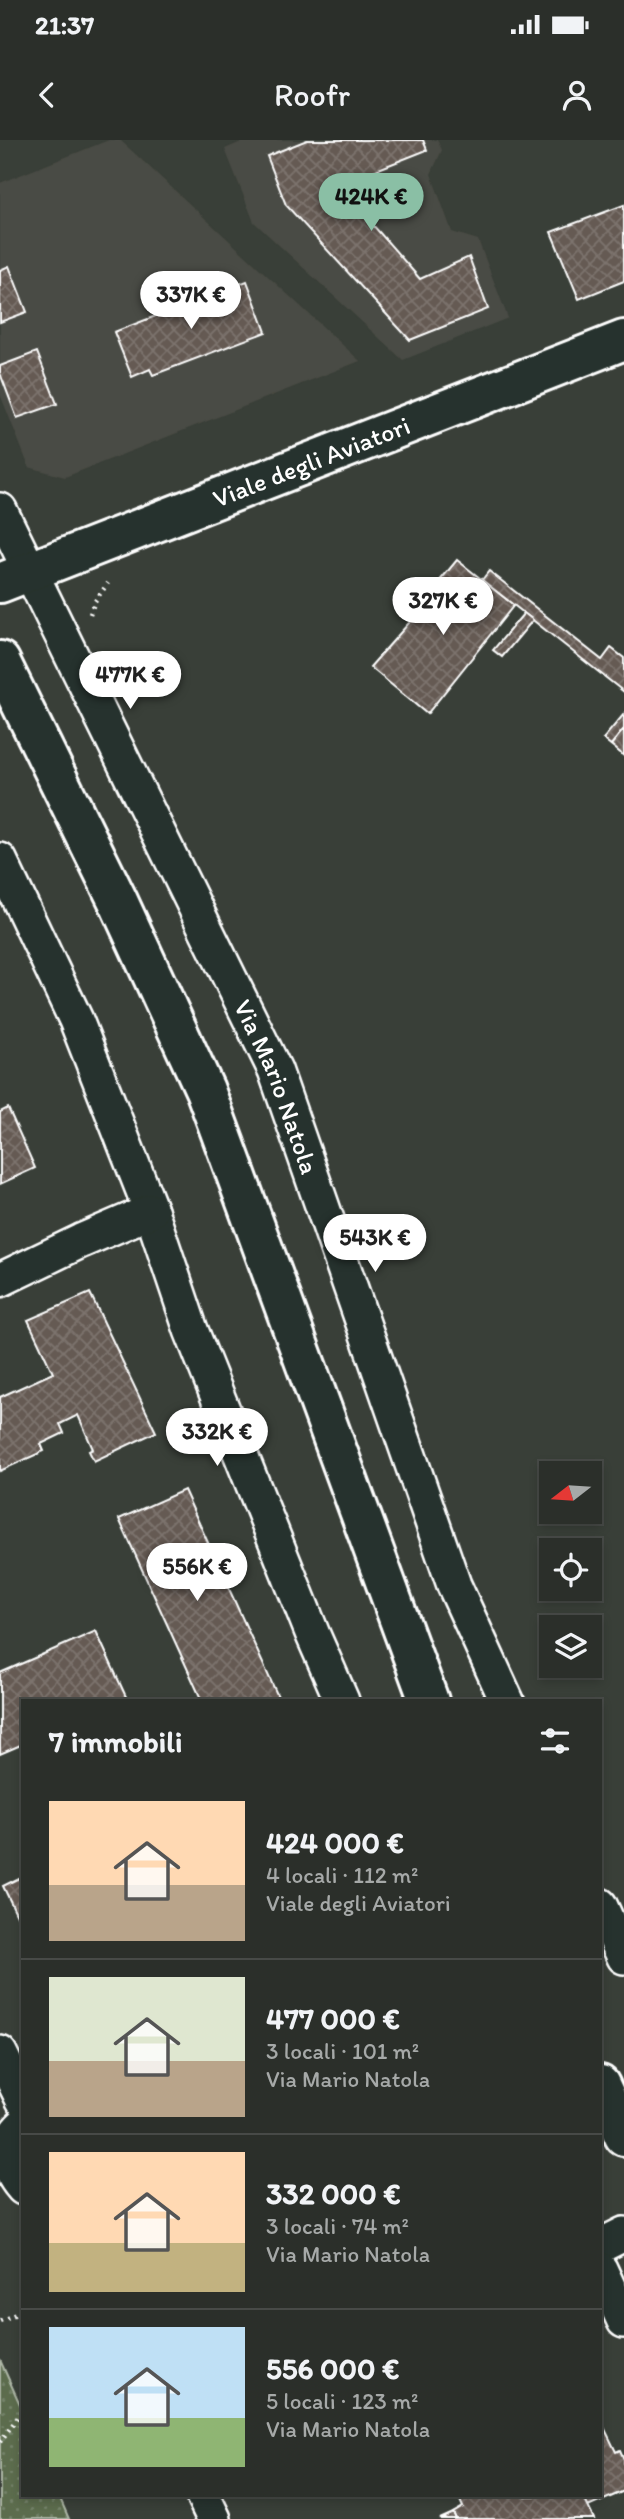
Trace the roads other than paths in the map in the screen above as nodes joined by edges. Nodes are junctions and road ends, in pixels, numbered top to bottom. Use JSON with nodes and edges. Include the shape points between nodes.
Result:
{"nodes":[{"id":1,"x":624,"y":340,"type":"edge"},
{"id":2,"x":0,"y":510,"type":"edge"},
{"id":3,"x":15,"y":577,"type":"edge"},
{"id":4,"x":0,"y":661,"type":"edge"},
{"id":5,"x":0,"y":860,"type":"edge"},
{"id":6,"x":151,"y":1211,"type":"junction"},
{"id":7,"x":0,"y":1280,"type":"edge"},
{"id":8,"x":341,"y":1699,"type":"edge"},
{"id":9,"x":428,"y":1699,"type":"edge"},
{"id":10,"x":506,"y":1699,"type":"edge"},
{"id":11,"x":602,"y":1909,"type":"edge"},
{"id":12,"x":624,"y":1957,"type":"edge"},
{"id":13,"x":0,"y":2053,"type":"edge"},
{"id":14,"x":602,"y":2089,"type":"edge"},
{"id":15,"x":21,"y":2097,"type":"edge"},
{"id":16,"x":21,"y":2127,"type":"edge"},
{"id":17,"x":624,"y":2136,"type":"edge"},
{"id":18,"x":12,"y":2183,"type":"edge"},
{"id":19,"x":624,"y":2234,"type":"edge"},
{"id":20,"x":602,"y":2245,"type":"edge"},
{"id":21,"x":602,"y":2273,"type":"edge"},
{"id":22,"x":624,"y":2321,"type":"edge"},
{"id":23,"x":204,"y":2497,"type":"edge"},
{"id":24,"x":214,"y":2519,"type":"edge"}],
"edges":[{"from":1,"to":3,"type":"street","name":"Viale degli Aviatori"},
{"from":2,"to":3,"type":"street","name":"Via Mario Natola"},
{"from":3,"to":10,"type":"street","name":"Via Mario Natola","via":[[66,642],[275,1070],[454,1585]]},
{"from":4,"to":9,"type":"street","via":[[205,1090]]},
{"from":5,"to":6,"type":"street","via":[[76,1020]]},
{"from":6,"to":7,"type":"street"},
{"from":6,"to":8,"type":"street","via":[[191,1330]]},
{"from":11,"to":12,"type":"street"},
{"from":13,"to":15,"type":"street"},
{"from":14,"to":17,"type":"street"},
{"from":16,"to":18,"type":"street","via":[[8,2151]]},
{"from":19,"to":20,"type":"street"},
{"from":21,"to":22,"type":"street"},
{"from":23,"to":24,"type":"street"}]}
